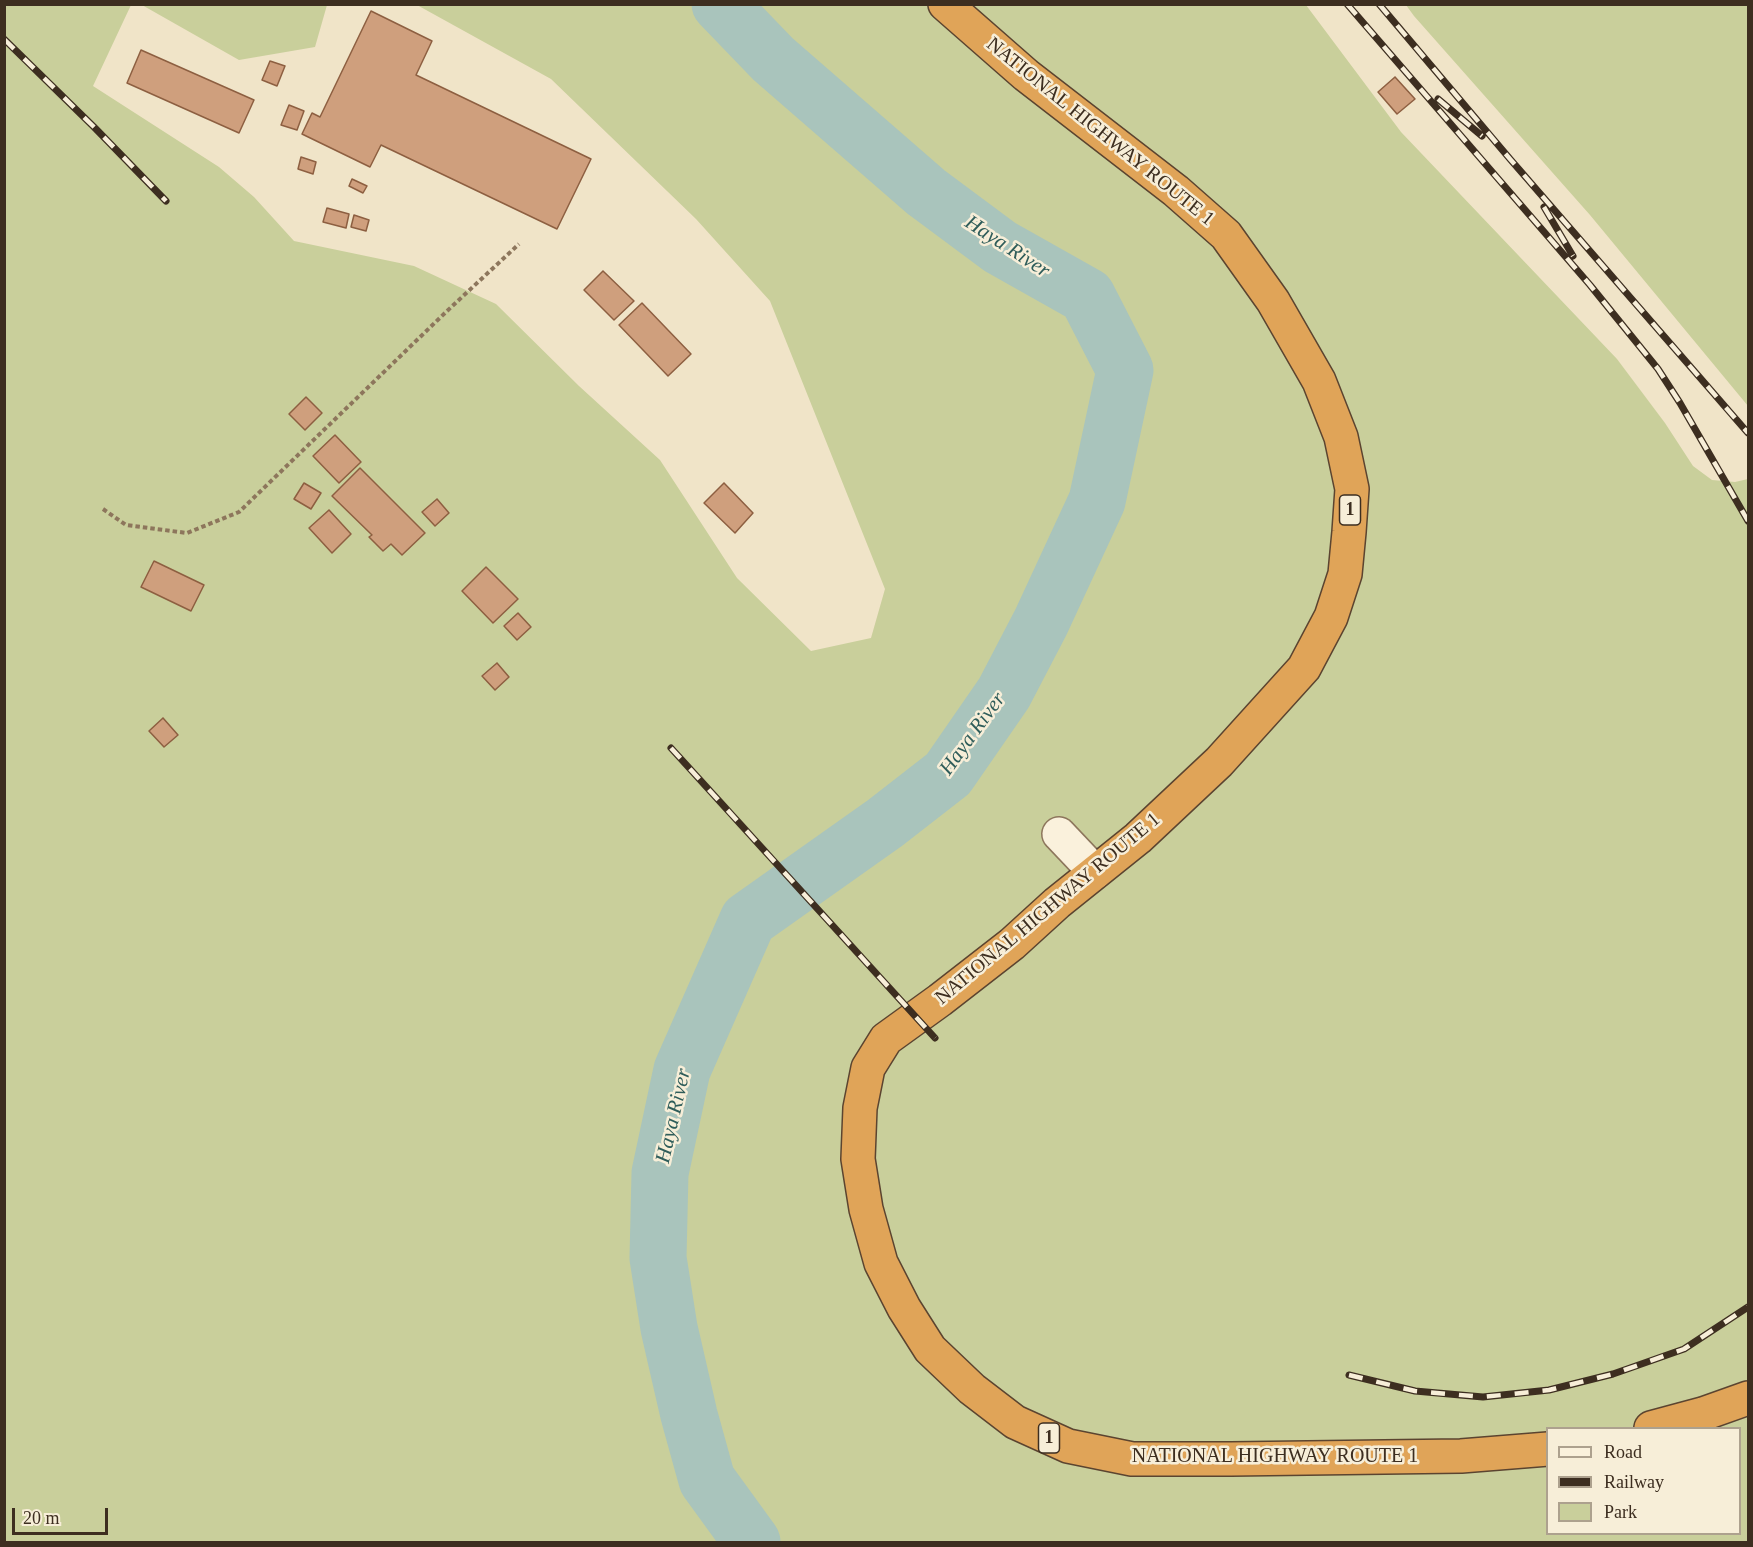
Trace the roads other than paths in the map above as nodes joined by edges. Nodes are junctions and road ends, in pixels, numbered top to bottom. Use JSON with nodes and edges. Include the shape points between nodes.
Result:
{"nodes":[{"id":1,"x":945,"y":4,"type":"edge"},
{"id":2,"x":1059,"y":834,"type":"dead end"},
{"id":3,"x":1095,"y":872,"type":"junction"},
{"id":4,"x":1749,"y":1398,"type":"edge"},
{"id":5,"x":1655,"y":1427,"type":"edge"},
{"id":6,"x":1546,"y":1449,"type":"edge"}],
"edges":[{"from":1,"to":3,"type":"highway","name":"NATIONAL HIGHWAY ROUTE 1","number":"1","via":[[1026,75],[1176,191],[1226,236],[1273,301],[1319,381],[1341,437],[1352,489],[1345,574],[1331,617],[1304,668],[1219,762],[1138,838]]},
{"from":2,"to":3,"type":"lane"},
{"from":3,"to":6,"type":"highway","name":"NATIONAL HIGHWAY ROUTE 1","number":"1","via":[[1012,944],[886,1039],[868,1068],[860,1108],[858,1159],[866,1209],[881,1263],[930,1349],[1015,1422],[1068,1446],[1132,1459],[1461,1456]]},
{"from":4,"to":5,"type":"highway"}]}
